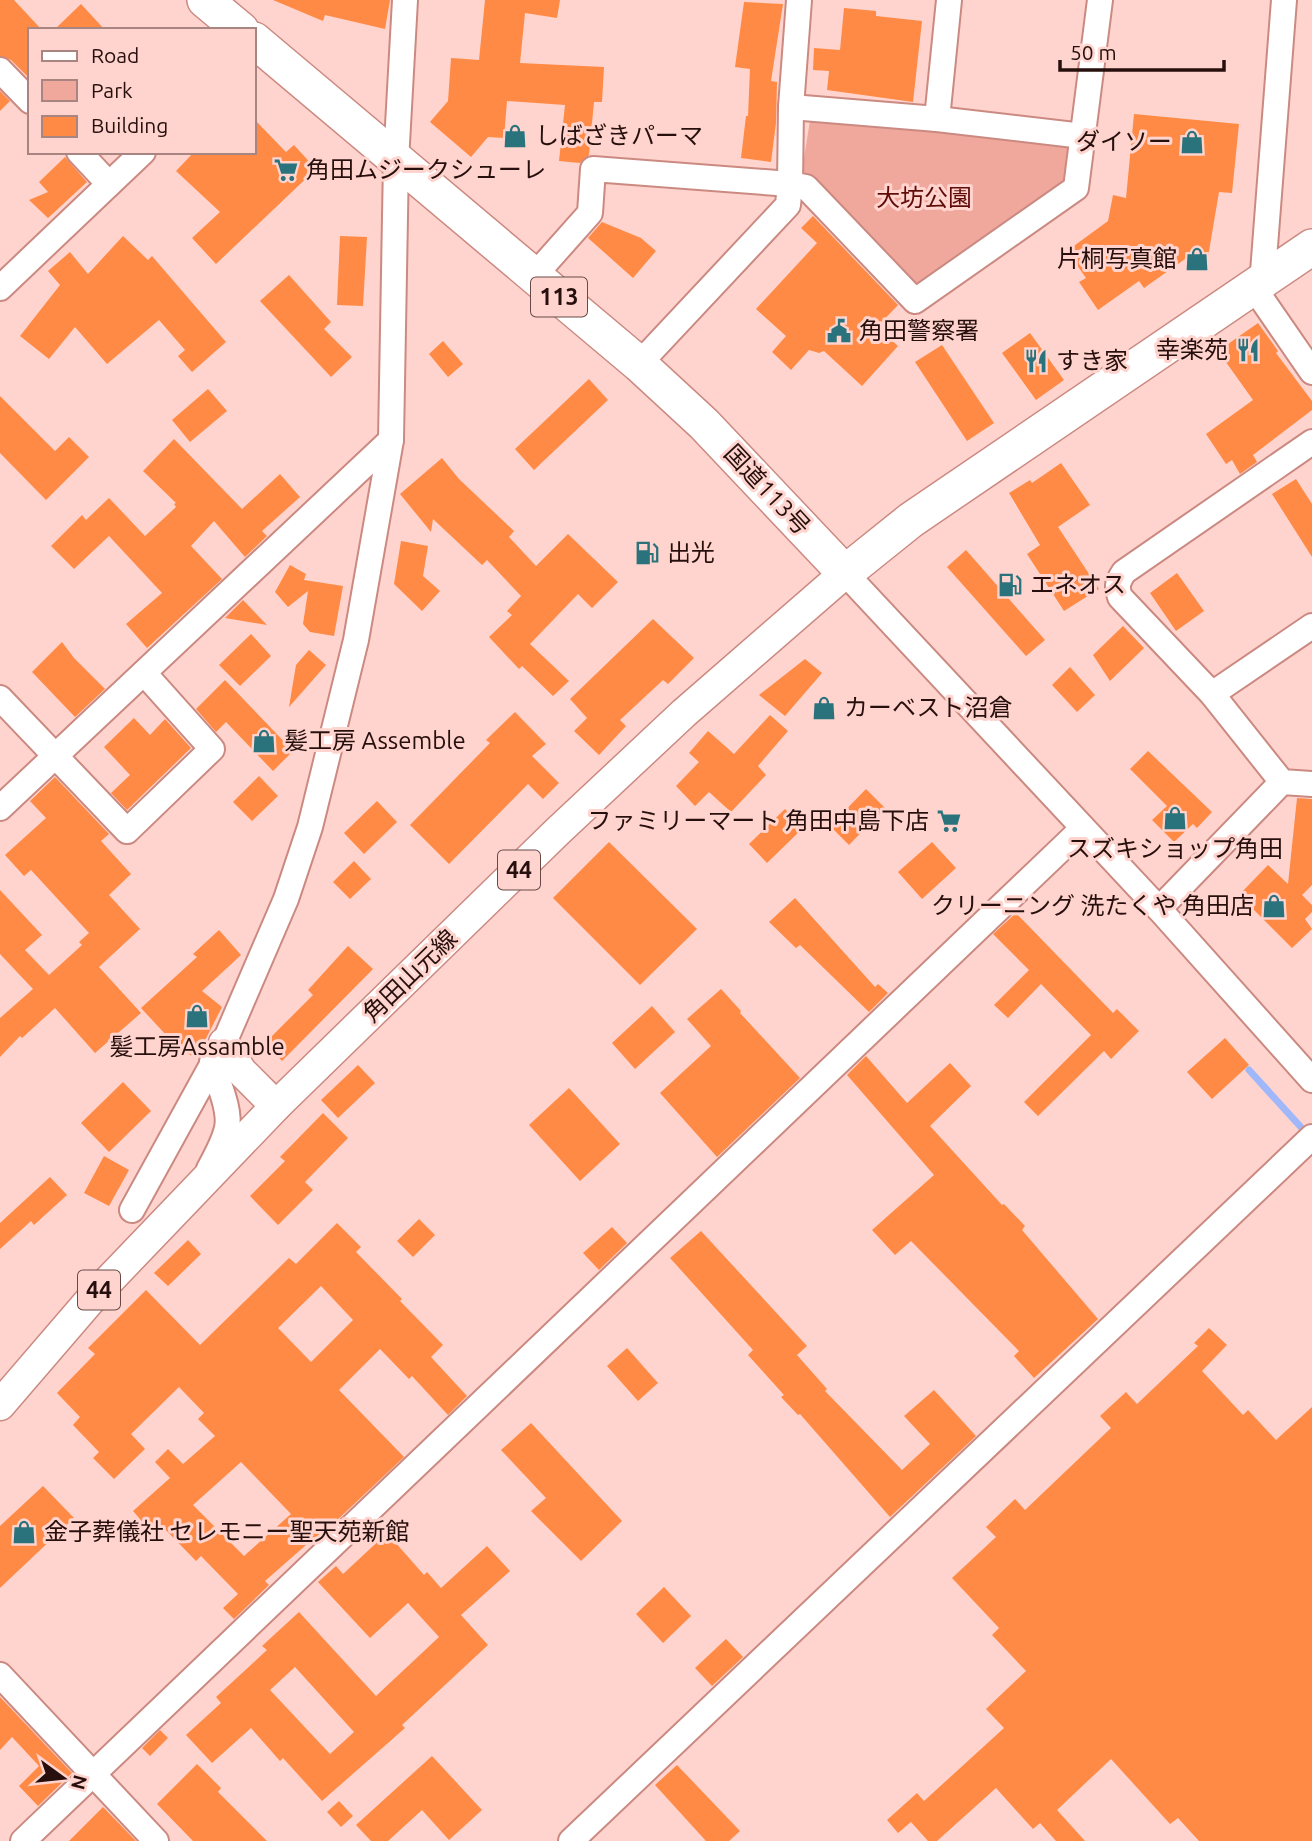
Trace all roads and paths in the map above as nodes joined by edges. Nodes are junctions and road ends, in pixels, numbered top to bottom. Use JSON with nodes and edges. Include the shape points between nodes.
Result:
{"nodes":[{"id":1,"x":205,"y":0,"type":"edge"},
{"id":2,"x":405,"y":0,"type":"edge"},
{"id":3,"x":799,"y":0,"type":"edge"},
{"id":4,"x":949,"y":0,"type":"edge"},
{"id":5,"x":1100,"y":0,"type":"edge"},
{"id":6,"x":1284,"y":0,"type":"edge"},
{"id":7,"x":237,"y":28,"type":"edge"},
{"id":8,"x":256,"y":44,"type":"edge"},
{"id":9,"x":0,"y":70,"type":"edge"},
{"id":10,"x":28,"y":99,"type":"edge"},
{"id":11,"x":791,"y":107,"type":"junction"},
{"id":12,"x":937,"y":119,"type":"junction"},
{"id":13,"x":1083,"y":136,"type":"junction"},
{"id":14,"x":81,"y":154,"type":"edge"},
{"id":15,"x":141,"y":154,"type":"edge"},
{"id":16,"x":396,"y":160,"type":"junction"},
{"id":17,"x":109,"y":184,"type":"junction"},
{"id":18,"x":790,"y":184,"type":"junction"},
{"id":19,"x":1312,"y":247,"type":"edge"},
{"id":20,"x":534,"y":276,"type":"junction"},
{"id":21,"x":1261,"y":282,"type":"junction"},
{"id":22,"x":0,"y":288,"type":"edge"},
{"id":23,"x":639,"y":364,"type":"junction"},
{"id":24,"x":1312,"y":372,"type":"edge"},
{"id":25,"x":391,"y":440,"type":"junction"},
{"id":26,"x":1312,"y":442,"type":"edge"},
{"id":27,"x":845,"y":573,"type":"junction"},
{"id":28,"x":1312,"y":626,"type":"edge"},
{"id":29,"x":144,"y":673,"type":"junction"},
{"id":30,"x":1212,"y":694,"type":"junction"},
{"id":31,"x":0,"y":698,"type":"edge"},
{"id":32,"x":56,"y":755,"type":"junction"},
{"id":33,"x":1282,"y":782,"type":"junction"},
{"id":34,"x":1312,"y":784,"type":"edge"},
{"id":35,"x":0,"y":808,"type":"edge"},
{"id":36,"x":1082,"y":829,"type":"junction"},
{"id":37,"x":1158,"y":909,"type":"junction"},
{"id":38,"x":218,"y":1052,"type":"junction"},
{"id":39,"x":1312,"y":1080,"type":"edge"},
{"id":40,"x":276,"y":1106,"type":"junction"},
{"id":41,"x":1312,"y":1136,"type":"edge"},
{"id":42,"x":204,"y":1179,"type":"junction"},
{"id":43,"x":132,"y":1210,"type":"dead end"},
{"id":44,"x":0,"y":1405,"type":"edge"},
{"id":45,"x":0,"y":1675,"type":"edge"},
{"id":46,"x":93,"y":1774,"type":"junction"},
{"id":47,"x":23,"y":1841,"type":"edge"},
{"id":48,"x":156,"y":1841,"type":"edge"},
{"id":49,"x":571,"y":1841,"type":"edge"}],
"edges":[{"from":1,"to":7,"type":"highway","name":"国道113号","number":"113"},
{"from":2,"to":16,"type":"street"},
{"from":3,"to":11,"type":"street"},
{"from":4,"to":12,"type":"street"},
{"from":5,"to":13,"type":"street"},
{"from":6,"to":21,"type":"street"},
{"from":8,"to":16,"type":"highway","name":"国道113号","number":"113"},
{"from":9,"to":10,"type":"street"},
{"from":11,"to":12,"type":"street"},
{"from":11,"to":18,"type":"street"},
{"from":12,"to":13,"type":"street"},
{"from":13,"to":18,"type":"street","via":[[1076,188],[915,302],[806,187]]},
{"from":14,"to":17,"type":"street"},
{"from":15,"to":17,"type":"street"},
{"from":16,"to":20,"type":"highway","name":"国道113号","number":"113"},
{"from":16,"to":25,"type":"street"},
{"from":17,"to":22,"type":"street"},
{"from":18,"to":20,"type":"street","via":[[593,169],[590,213]]},
{"from":18,"to":23,"type":"street","via":[[788,205]]},
{"from":19,"to":21,"type":"highway"},
{"from":20,"to":23,"type":"highway","name":"国道113号","number":"113"},
{"from":21,"to":24,"type":"street","via":[[1261,298]]},
{"from":21,"to":27,"type":"highway","via":[[911,520]]},
{"from":23,"to":27,"type":"highway","name":"国道113号","number":"113","via":[[704,424]]},
{"from":25,"to":29,"type":"street"},
{"from":25,"to":38,"type":"street","via":[[356,639],[310,827],[271,936]]},
{"from":26,"to":30,"type":"street","via":[[1124,572],[1118,582],[1120,597]]},
{"from":27,"to":36,"type":"street"},
{"from":27,"to":40,"type":"main road","name":"角田山元線","number":"44","via":[[577,813]]},
{"from":28,"to":30,"type":"street"},
{"from":29,"to":32,"type":"street"},
{"from":29,"to":32,"type":"street","via":[[212,749],[127,831]]},
{"from":30,"to":33,"type":"street"},
{"from":31,"to":32,"type":"street"},
{"from":32,"to":35,"type":"street"},
{"from":33,"to":34,"type":"street"},
{"from":33,"to":37,"type":"street"},
{"from":36,"to":37,"type":"street"},
{"from":36,"to":46,"type":"street"},
{"from":37,"to":39,"type":"street"},
{"from":38,"to":40,"type":"main road"},
{"from":38,"to":42,"type":"street","via":[[228,1125]]},
{"from":38,"to":43,"type":"street"},
{"from":40,"to":42,"type":"main road","name":"角田山元線","number":"44"},
{"from":41,"to":49,"type":"street"},
{"from":42,"to":44,"type":"main road","name":"角田山元線","number":"44"},
{"from":45,"to":46,"type":"street"},
{"from":46,"to":47,"type":"street"},
{"from":46,"to":48,"type":"street"}]}
